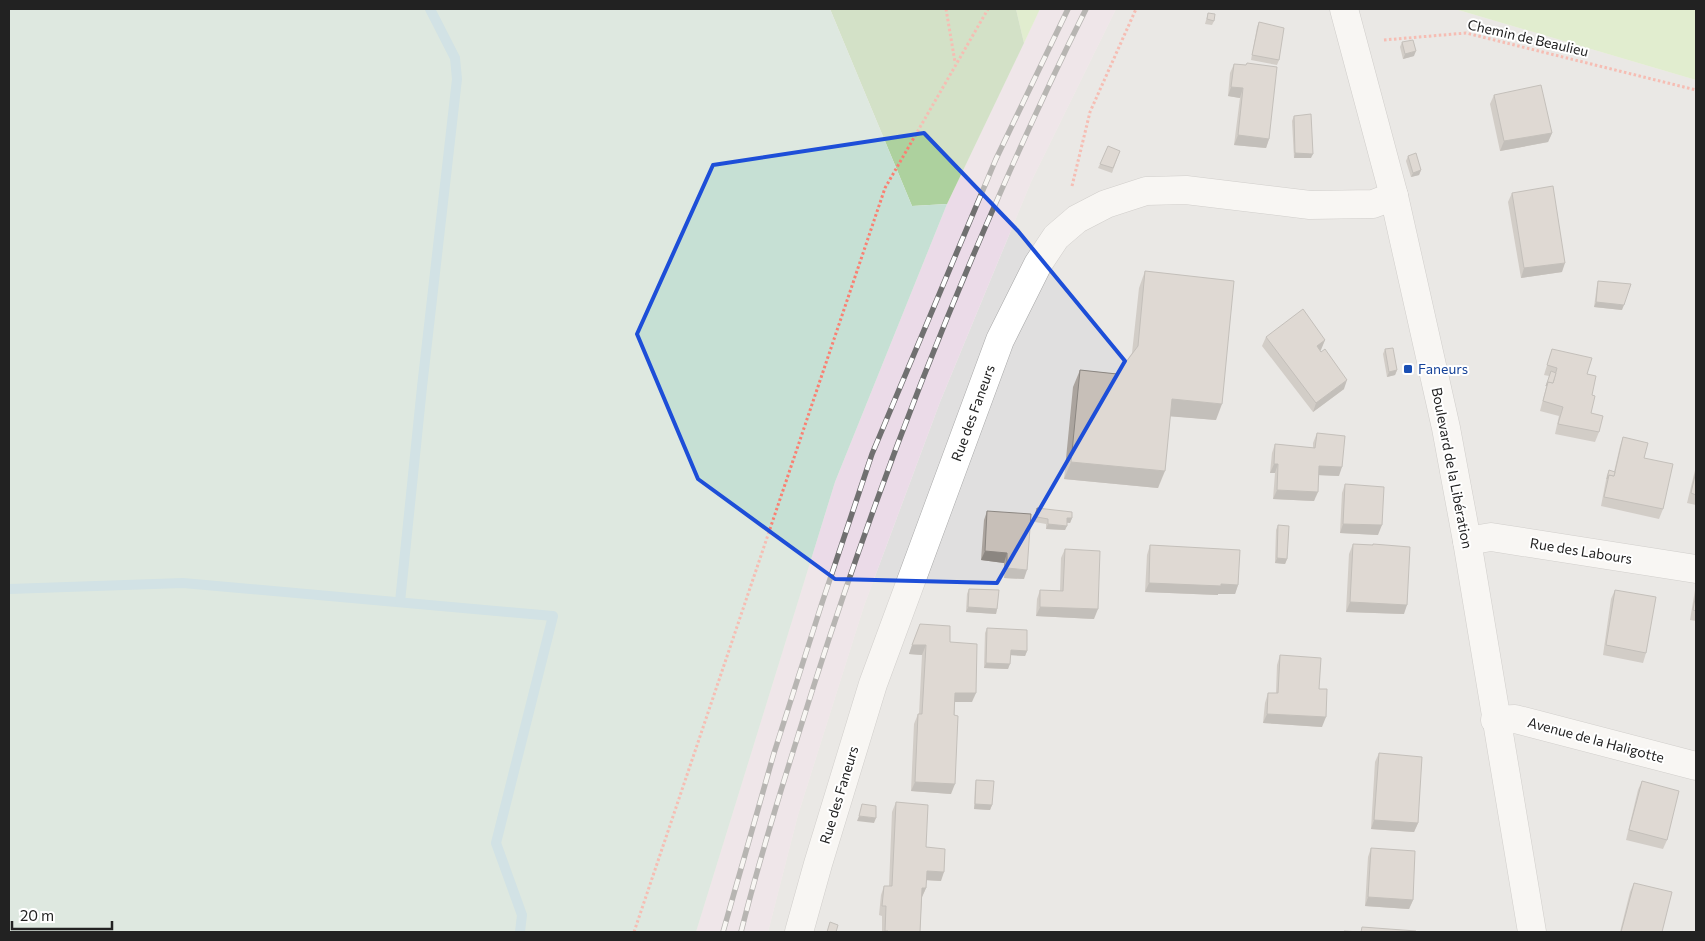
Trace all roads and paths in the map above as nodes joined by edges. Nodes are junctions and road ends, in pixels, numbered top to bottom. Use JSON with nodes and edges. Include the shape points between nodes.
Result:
{"nodes":[{"id":1,"x":946,"y":9,"type":"edge"},
{"id":2,"x":988,"y":9,"type":"edge"},
{"id":3,"x":1136,"y":9,"type":"edge"},
{"id":4,"x":1344,"y":9,"type":"edge"},
{"id":5,"x":1352,"y":42,"type":"junction"},
{"id":6,"x":956,"y":63,"type":"junction"},
{"id":7,"x":1696,"y":90,"type":"edge"},
{"id":8,"x":1394,"y":196,"type":"junction"},
{"id":9,"x":1077,"y":219,"type":"junction"},
{"id":10,"x":1466,"y":541,"type":"junction"},
{"id":11,"x":1696,"y":568,"type":"edge"},
{"id":12,"x":1495,"y":720,"type":"junction"},
{"id":13,"x":1696,"y":766,"type":"edge"},
{"id":14,"x":634,"y":932,"type":"edge"},
{"id":15,"x":799,"y":932,"type":"edge"},
{"id":16,"x":1532,"y":932,"type":"edge"}],
"edges":[{"from":1,"to":6,"type":"path"},
{"from":2,"to":6,"type":"path"},
{"from":3,"to":9,"type":"path","via":[[1090,112],[1070,192]]},
{"from":4,"to":5,"type":"street","name":"Boulevard de la Libération"},
{"from":5,"to":7,"type":"path","name":"Chemin de Beaulieu","via":[[1466,33]]},
{"from":5,"to":8,"type":"street","name":"Boulevard de la Libération"},
{"from":6,"to":14,"type":"path","via":[[885,188]]},
{"from":8,"to":9,"type":"street","name":"Rue des Faneurs","via":[[1373,204],[1310,205],[1186,190],[1146,191],[1106,204]]},
{"from":8,"to":10,"type":"street","name":"Boulevard de la Libération","via":[[1446,428]]},
{"from":9,"to":15,"type":"street","name":"Rue des Faneurs","via":[[1056,237],[1038,264],[1000,340],[874,684]]},
{"from":10,"to":11,"type":"street","name":"Rue des Labours","via":[[1491,537]]},
{"from":10,"to":12,"type":"street","name":"Boulevard de la Libération"},
{"from":12,"to":13,"type":"street","name":"Avenue de la Haligotte","via":[[1515,718]]},
{"from":12,"to":16,"type":"street","name":"Boulevard de la Libération"}]}
